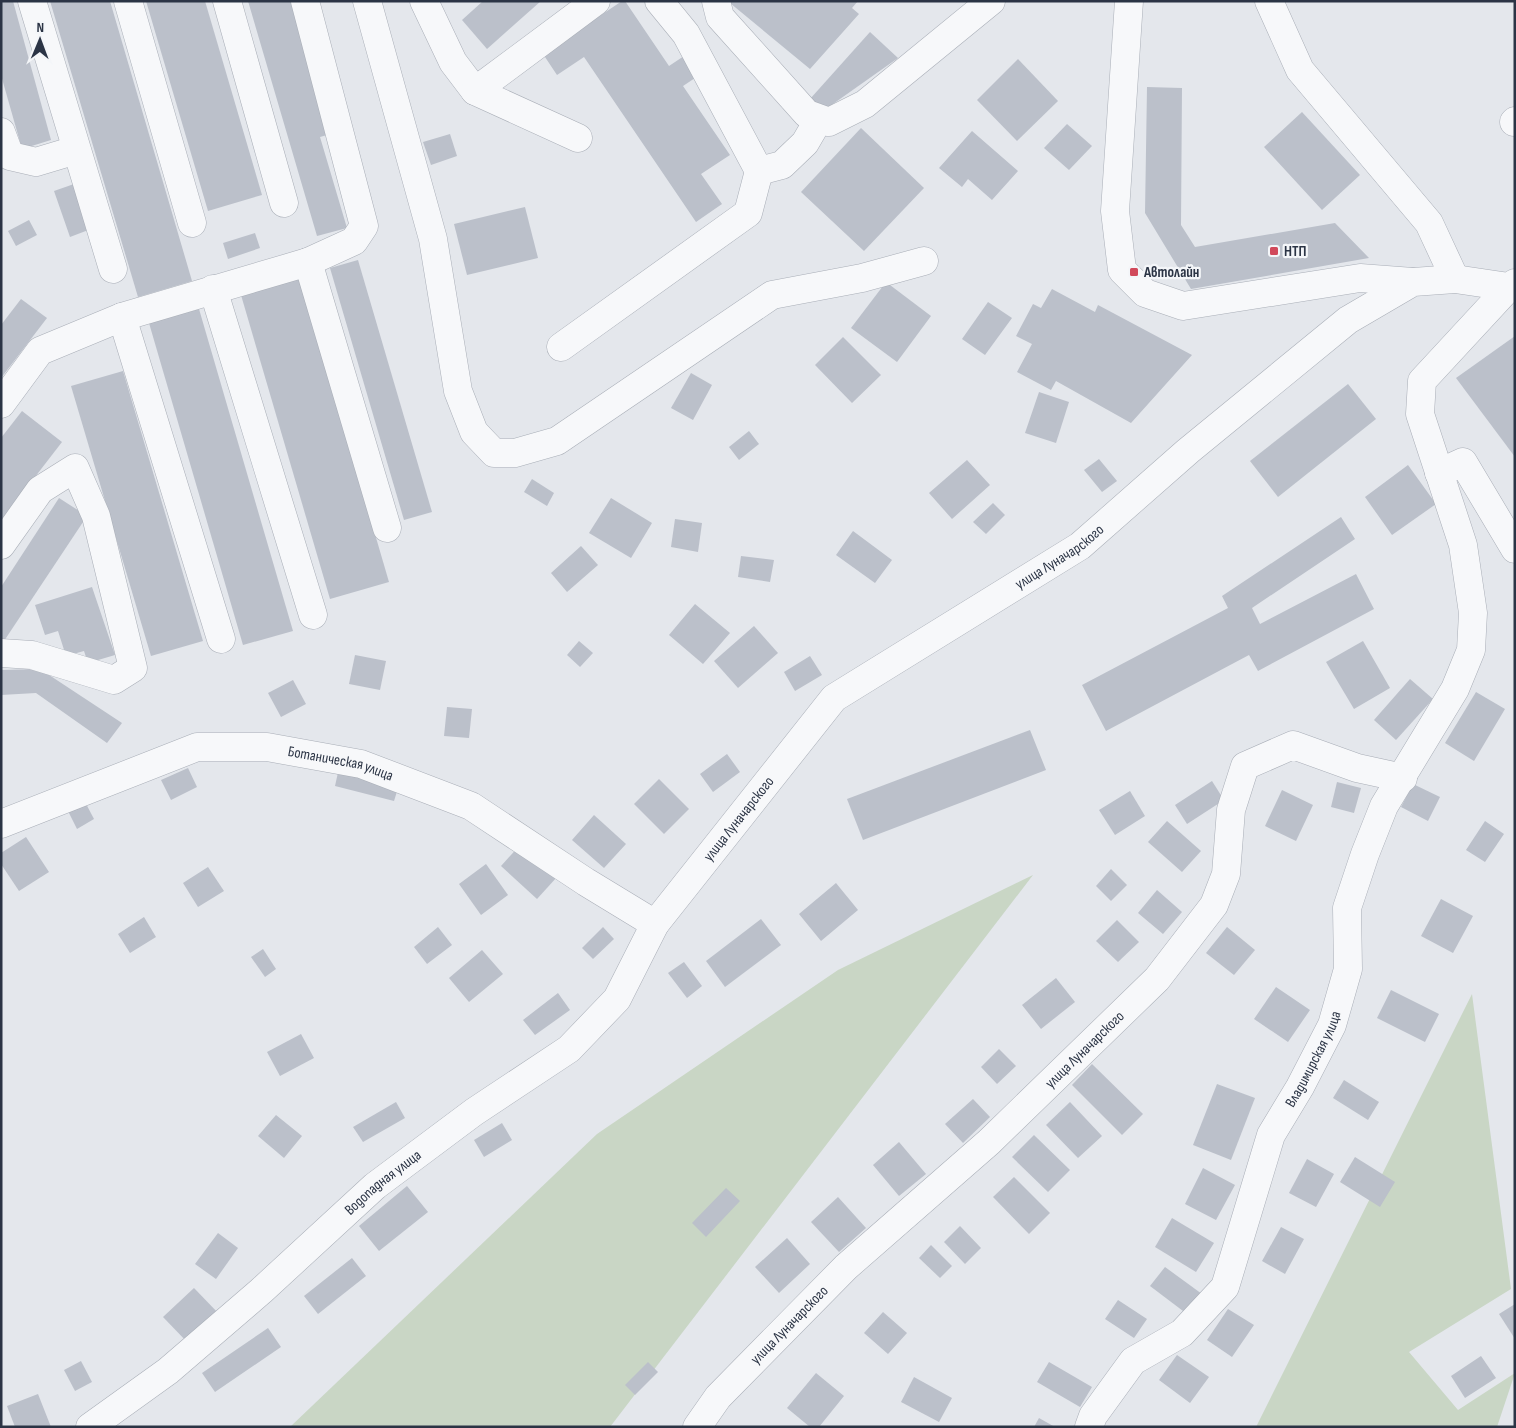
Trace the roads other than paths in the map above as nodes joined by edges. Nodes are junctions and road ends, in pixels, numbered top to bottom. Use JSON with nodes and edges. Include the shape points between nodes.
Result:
{"nodes":[{"id":1,"x":32,"y":1,"type":"edge"},
{"id":2,"x":128,"y":1,"type":"edge"},
{"id":3,"x":227,"y":1,"type":"edge"},
{"id":4,"x":305,"y":1,"type":"edge"},
{"id":5,"x":366,"y":1,"type":"edge"},
{"id":6,"x":424,"y":1,"type":"edge"},
{"id":7,"x":596,"y":1,"type":"edge"},
{"id":8,"x":659,"y":1,"type":"edge"},
{"id":9,"x":716,"y":1,"type":"edge"},
{"id":10,"x":991,"y":1,"type":"edge"},
{"id":11,"x":1129,"y":1,"type":"edge"},
{"id":12,"x":1269,"y":1,"type":"edge"},
{"id":13,"x":475,"y":92,"type":"junction"},
{"id":14,"x":819,"y":119,"type":"junction"},
{"id":15,"x":1,"y":132,"type":"edge"},
{"id":16,"x":578,"y":138,"type":"dead end"},
{"id":17,"x":76,"y":150,"type":"junction"},
{"id":18,"x":759,"y":171,"type":"junction"},
{"id":19,"x":284,"y":203,"type":"dead end"},
{"id":20,"x":192,"y":223,"type":"dead end"},
{"id":21,"x":924,"y":261,"type":"dead end"},
{"id":22,"x":308,"y":262,"type":"junction"},
{"id":23,"x":113,"y":269,"type":"dead end"},
{"id":24,"x":1455,"y":279,"type":"junction"},
{"id":25,"x":1413,"y":282,"type":"junction"},
{"id":26,"x":1512,"y":285,"type":"edge"},
{"id":27,"x":213,"y":289,"type":"junction"},
{"id":28,"x":122,"y":317,"type":"junction"},
{"id":29,"x":561,"y":347,"type":"dead end"},
{"id":30,"x":1,"y":404,"type":"edge"},
{"id":31,"x":1439,"y":472,"type":"junction"},
{"id":32,"x":388,"y":528,"type":"dead end"},
{"id":33,"x":1,"y":545,"type":"edge"},
{"id":34,"x":1515,"y":550,"type":"edge"},
{"id":35,"x":312,"y":615,"type":"dead end"},
{"id":36,"x":221,"y":639,"type":"dead end"},
{"id":37,"x":1,"y":653,"type":"edge"},
{"id":38,"x":1403,"y":778,"type":"junction"},
{"id":39,"x":1,"y":824,"type":"edge"},
{"id":40,"x":655,"y":924,"type":"junction"},
{"id":41,"x":90,"y":1427,"type":"edge"},
{"id":42,"x":697,"y":1427,"type":"edge"},
{"id":43,"x":1089,"y":1427,"type":"edge"}],
"edges":[{"from":1,"to":17,"type":"street"},
{"from":2,"to":20,"type":"street"},
{"from":3,"to":19,"type":"street"},
{"from":4,"to":22,"type":"street","via":[[364,226],[354,241]]},
{"from":5,"to":21,"type":"street","via":[[433,239],[458,391],[474,432],[494,453],[516,453],[557,441],[772,295],[862,278]]},
{"from":6,"to":13,"type":"street","via":[[453,62]]},
{"from":7,"to":13,"type":"street"},
{"from":8,"to":18,"type":"street","via":[[686,34]]},
{"from":9,"to":14,"type":"street","via":[[720,17],[807,114]]},
{"from":10,"to":14,"type":"street","via":[[865,104],[829,122]]},
{"from":11,"to":25,"type":"street","via":[[1115,211],[1122,270],[1145,293],[1183,306],[1360,278]]},
{"from":12,"to":24,"type":"street","via":[[1300,70],[1429,223]]},
{"from":13,"to":16,"type":"street"},
{"from":14,"to":18,"type":"street","via":[[805,143],[782,165]]},
{"from":15,"to":17,"type":"street","via":[[10,156],[36,162]]},
{"from":17,"to":23,"type":"street"},
{"from":18,"to":29,"type":"street","via":[[748,213]]},
{"from":22,"to":27,"type":"street"},
{"from":22,"to":32,"type":"street"},
{"from":24,"to":25,"type":"street","name":"улица Луначарского"},
{"from":24,"to":26,"type":"street","name":"улица Луначарского"},
{"from":25,"to":40,"type":"street","name":"улица Луначарского","via":[[1348,320],[1188,451],[1080,546],[834,698]]},
{"from":26,"to":31,"type":"street","name":"Владимирская улица","via":[[1422,381],[1420,414]]},
{"from":27,"to":28,"type":"street"},
{"from":27,"to":35,"type":"street"},
{"from":28,"to":30,"type":"street","via":[[40,351]]},
{"from":28,"to":36,"type":"street"},
{"from":31,"to":34,"type":"street","via":[[1463,462]]},
{"from":31,"to":38,"type":"street","name":"Владимирская улица","via":[[1463,545],[1473,613],[1471,650],[1455,689]]},
{"from":33,"to":37,"type":"street","via":[[40,490],[75,468],[96,516],[133,668],[114,680],[32,655]]},
{"from":38,"to":42,"type":"street","name":"улица Луначарского","via":[[1357,768],[1293,745],[1246,766],[1231,810],[1226,874],[1214,905],[1157,979],[989,1142],[846,1267],[718,1397]]},
{"from":38,"to":43,"type":"street","name":"Владимирская улица","via":[[1384,806],[1347,908],[1348,969],[1332,1025],[1271,1135],[1225,1287],[1182,1333],[1133,1361],[1093,1416]]},
{"from":39,"to":40,"type":"street","name":"Ботаническая улица","via":[[197,748],[267,747],[361,764],[471,806]]},
{"from":40,"to":41,"type":"street","name":"Водопадная улица","via":[[617,999],[569,1049],[474,1112],[375,1186],[175,1365]]}]}
